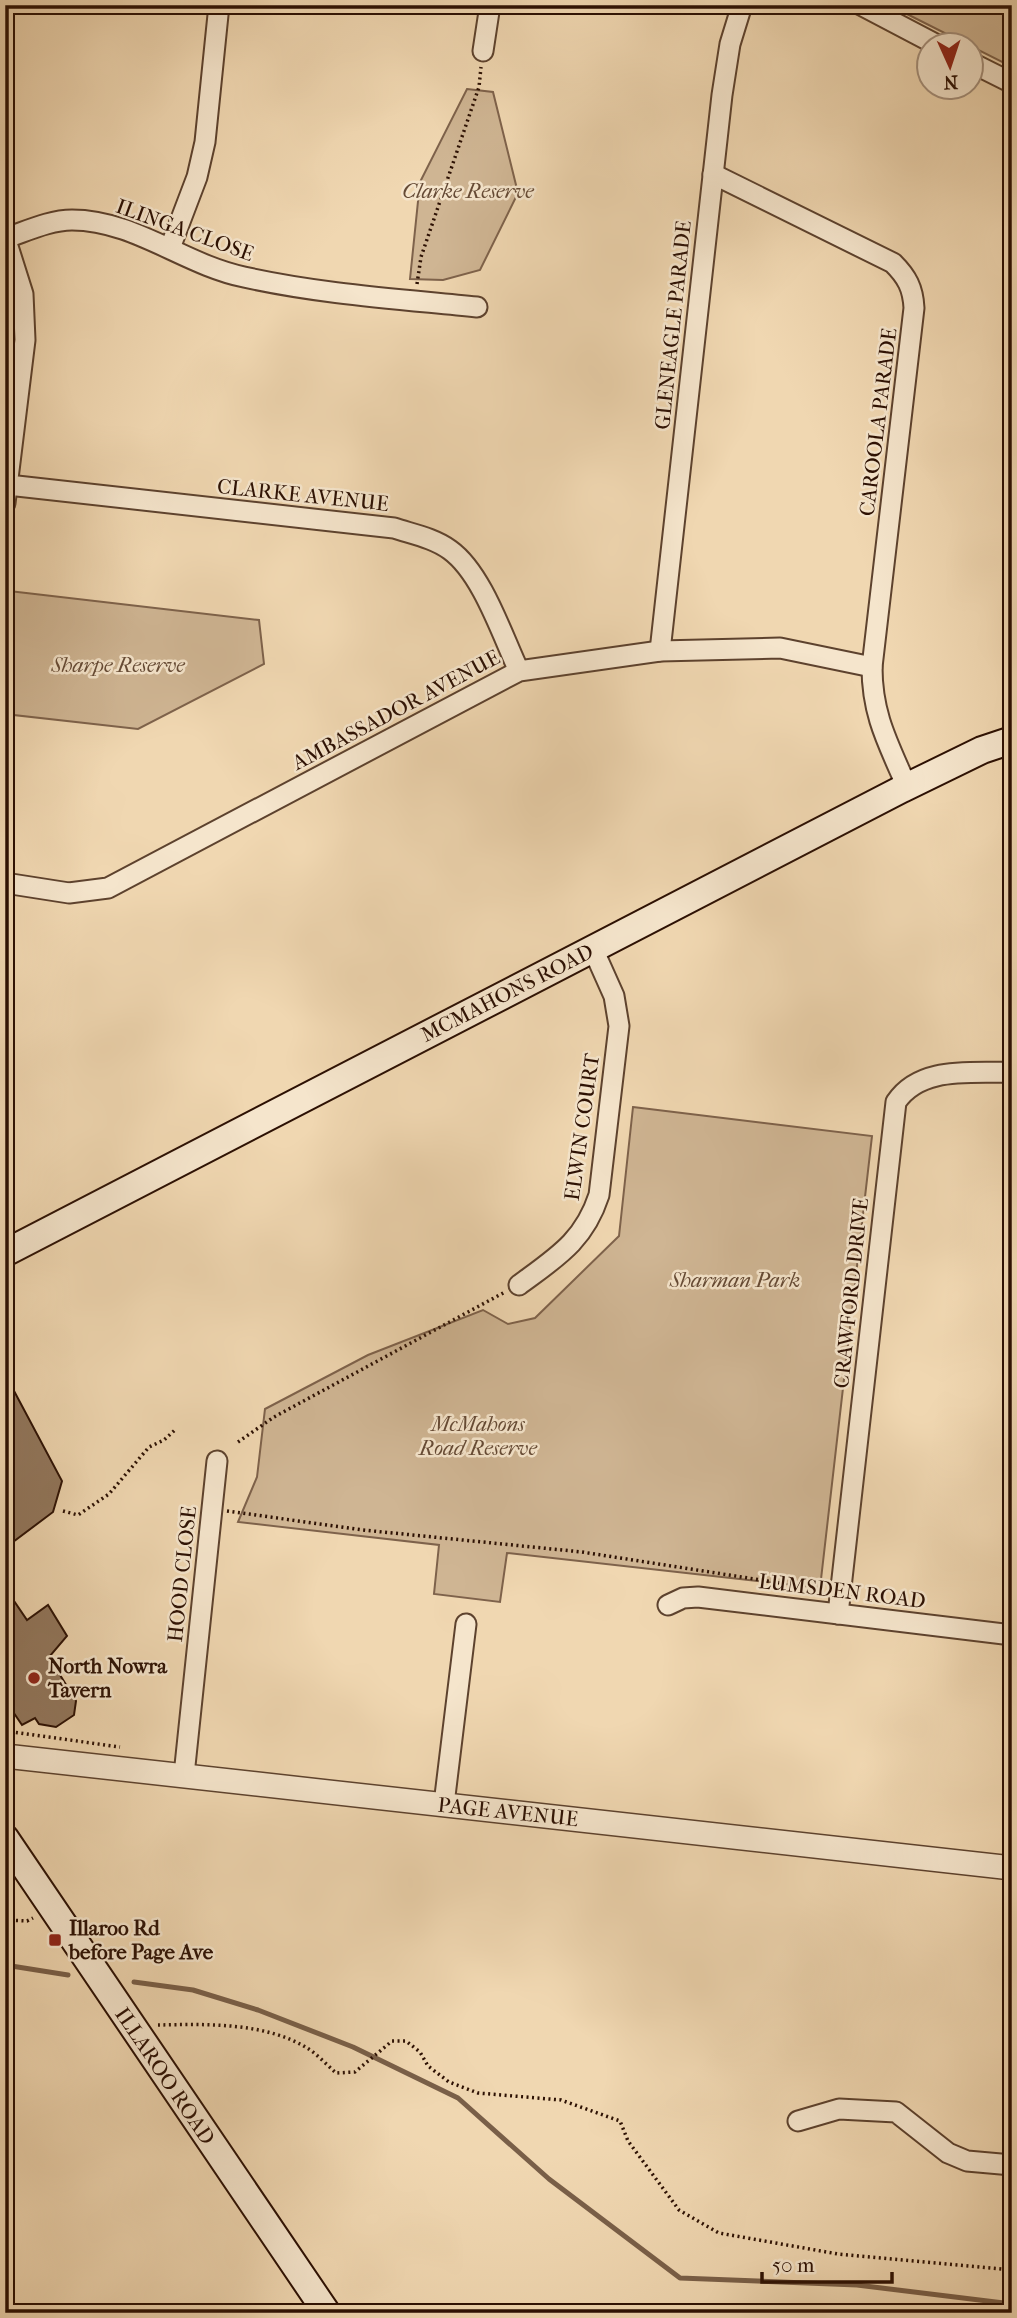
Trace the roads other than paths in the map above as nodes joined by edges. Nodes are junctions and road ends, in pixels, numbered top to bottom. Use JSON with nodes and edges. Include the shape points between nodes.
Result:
{"nodes":[{"id":1,"x":219,"y":5,"type":"edge"},
{"id":2,"x":490,"y":5,"type":"edge"},
{"id":3,"x":742,"y":5,"type":"edge"},
{"id":4,"x":861,"y":5,"type":"edge"},
{"id":5,"x":916,"y":34,"type":"edge"},
{"id":6,"x":483,"y":51,"type":"road end"},
{"id":7,"x":986,"y":70,"type":"edge"},
{"id":8,"x":1012,"y":83,"type":"edge"},
{"id":9,"x":713,"y":174,"type":"junction"},
{"id":10,"x":5,"y":238,"type":"edge"},
{"id":11,"x":170,"y":248,"type":"junction"},
{"id":12,"x":477,"y":307,"type":"dead end"},
{"id":13,"x":6,"y":494,"type":"edge"},
{"id":14,"x":660,"y":651,"type":"junction"},
{"id":15,"x":873,"y":667,"type":"junction"},
{"id":16,"x":519,"y":671,"type":"junction"},
{"id":17,"x":1012,"y":740,"type":"edge"},
{"id":18,"x":907,"y":787,"type":"junction"},
{"id":19,"x":5,"y":883,"type":"edge"},
{"id":20,"x":593,"y":949,"type":"junction"},
{"id":21,"x":1012,"y":1072,"type":"edge"},
{"id":22,"x":5,"y":1253,"type":"edge"},
{"id":23,"x":519,"y":1285,"type":"road end"},
{"id":24,"x":217,"y":1461,"type":"dead end"},
{"id":25,"x":668,"y":1605,"type":"dead end"},
{"id":26,"x":838,"y":1614,"type":"junction"},
{"id":27,"x":466,"y":1624,"type":"dead end"},
{"id":28,"x":1012,"y":1635,"type":"edge"},
{"id":29,"x":5,"y":1756,"type":"edge"},
{"id":30,"x":184,"y":1775,"type":"junction"},
{"id":31,"x":444,"y":1804,"type":"junction"},
{"id":32,"x":5,"y":1838,"type":"edge"},
{"id":33,"x":1012,"y":1868,"type":"edge"},
{"id":34,"x":798,"y":2121,"type":"dead end"},
{"id":35,"x":1012,"y":2165,"type":"edge"},
{"id":36,"x":327,"y":2313,"type":"edge"}],
"edges":[{"from":1,"to":11,"type":"street","via":[[205,142]]},
{"from":2,"to":6,"type":"street"},
{"from":3,"to":9,"type":"street","name":"GLENEAGLE PARADE","via":[[730,44]]},
{"from":4,"to":5,"type":"street"},
{"from":7,"to":8,"type":"street"},
{"from":9,"to":14,"type":"street","name":"GLENEAGLE PARADE"},
{"from":9,"to":15,"type":"street","name":"CAROOLA PARADE","via":[[885,259],[912,289],[914,308]]},
{"from":10,"to":11,"type":"street","name":"ILINGA CLOSE","via":[[71,220],[127,232]]},
{"from":10,"to":13,"type":"street","via":[[23,294],[25,340]]},
{"from":11,"to":12,"type":"street","name":"ILINGA CLOSE","via":[[206,266],[290,287]]},
{"from":13,"to":16,"type":"street","name":"CLARKE AVENUE","via":[[394,528],[430,540],[450,550],[475,579]]},
{"from":14,"to":15,"type":"street","name":"AMBASSADOR AVENUE","via":[[780,648]]},
{"from":14,"to":16,"type":"street","name":"AMBASSADOR AVENUE"},
{"from":15,"to":18,"type":"street","name":"CAROOLA PARADE","via":[[875,710]]},
{"from":16,"to":19,"type":"street","name":"AMBASSADOR AVENUE","via":[[108,888],[69,893]]},
{"from":17,"to":18,"type":"main road","name":"MCMAHONS ROAD"},
{"from":18,"to":20,"type":"main road","name":"MCMAHONS ROAD"},
{"from":20,"to":22,"type":"main road","name":"MCMAHONS ROAD"},
{"from":20,"to":23,"type":"street","name":"ELWIN COURT","via":[[614,996],[619,1026],[599,1195],[580,1236]]},
{"from":21,"to":26,"type":"street","name":"CRAWFORD DRIVE","via":[[932,1076],[905,1089],[896,1102]]},
{"from":24,"to":30,"type":"street","name":"HOOD CLOSE"},
{"from":25,"to":26,"type":"street","name":"LUMSDEN ROAD","via":[[698,1597]]},
{"from":26,"to":28,"type":"street","name":"LUMSDEN ROAD"},
{"from":27,"to":31,"type":"street"},
{"from":29,"to":30,"type":"street","name":"PAGE AVENUE"},
{"from":30,"to":31,"type":"street","name":"PAGE AVENUE"},
{"from":31,"to":33,"type":"street","name":"PAGE AVENUE"},
{"from":32,"to":36,"type":"main road","name":"ILLAROO ROAD"},
{"from":34,"to":35,"type":"street","via":[[839,2109],[896,2112],[948,2154],[967,2161]]}]}
